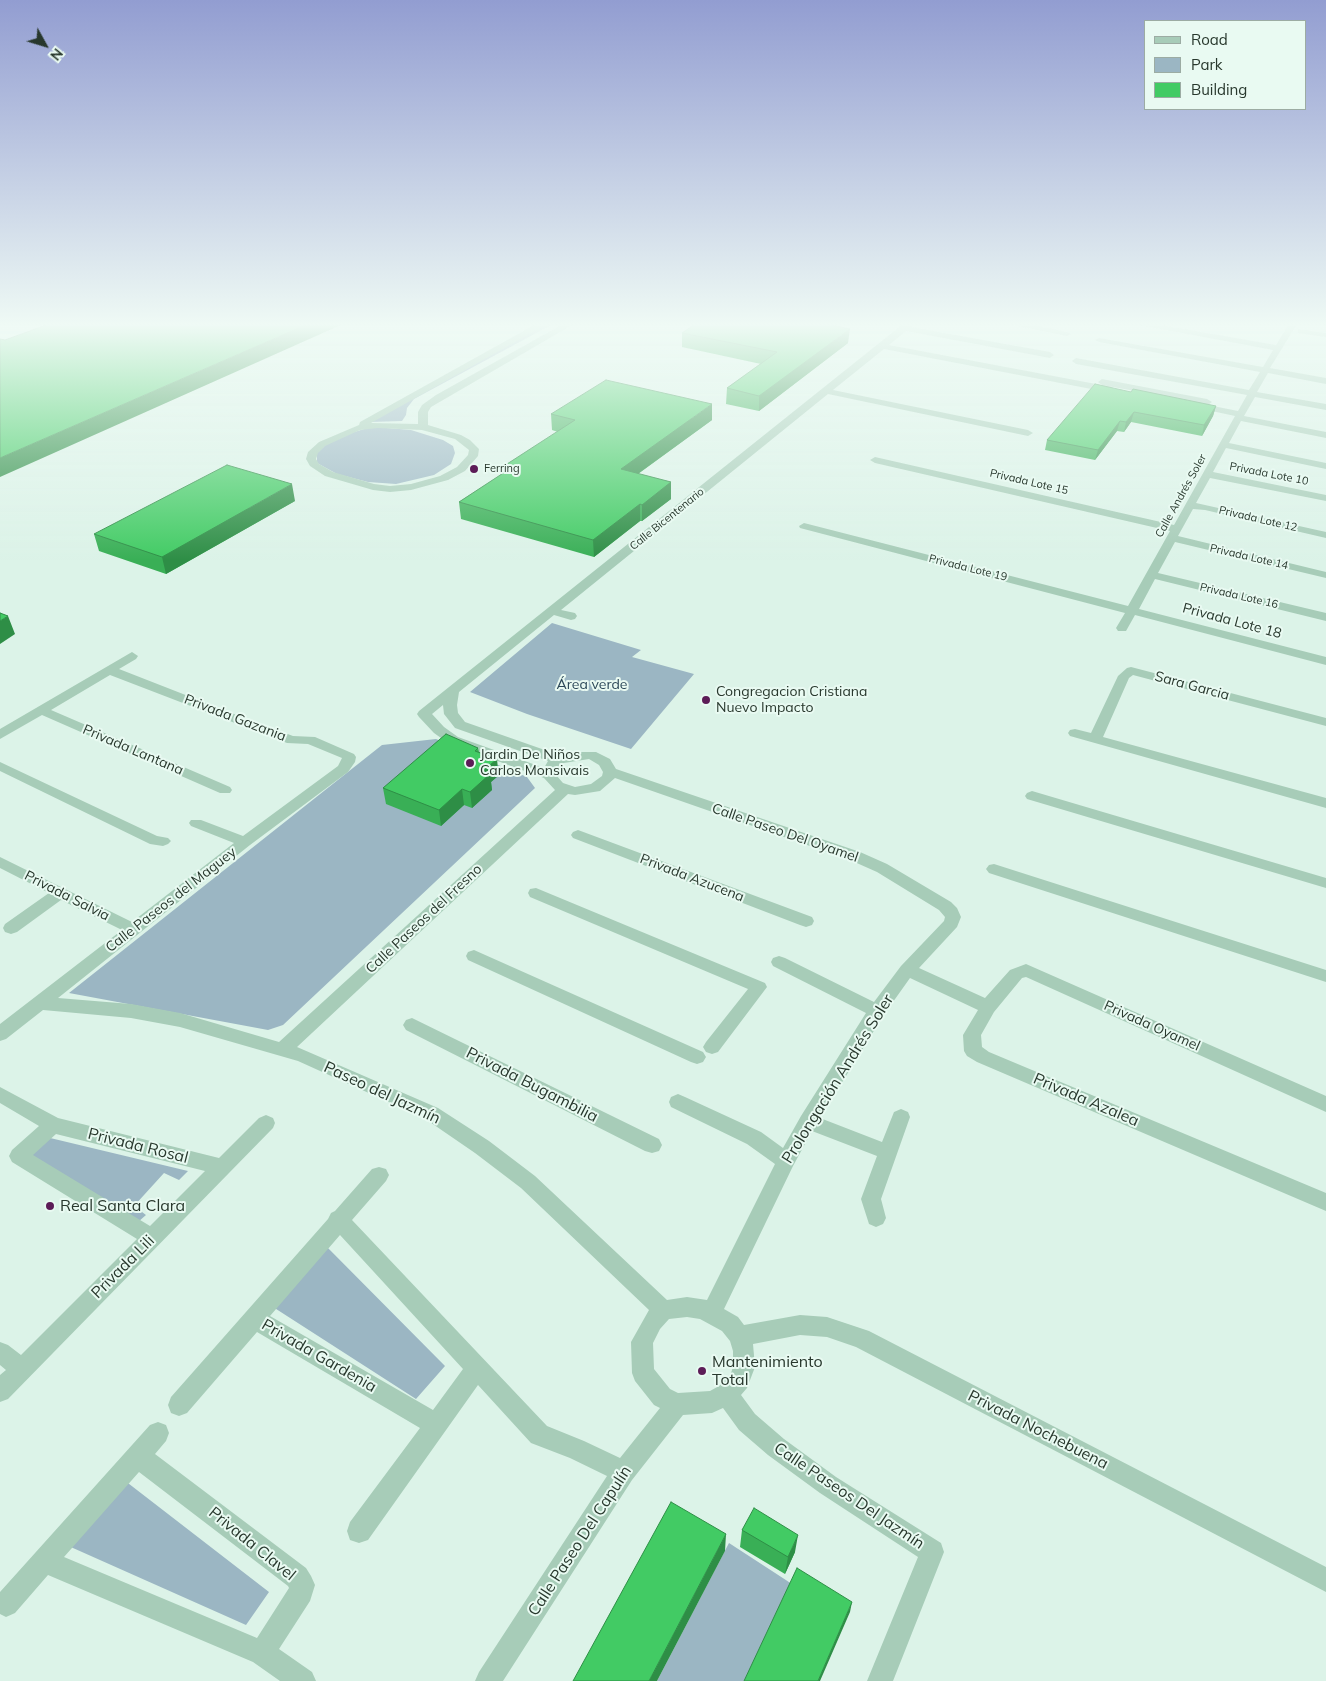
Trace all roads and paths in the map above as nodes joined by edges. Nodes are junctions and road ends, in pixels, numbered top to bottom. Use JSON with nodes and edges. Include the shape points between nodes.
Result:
{"nodes":[{"id":1,"x":403,"y":402,"type":"edge"},
{"id":2,"x":431,"y":402,"type":"edge"},
{"id":3,"x":813,"y":402,"type":"edge"},
{"id":4,"x":882,"y":402,"type":"edge"},
{"id":5,"x":1180,"y":402,"type":"edge"},
{"id":6,"x":1184,"y":402,"type":"edge"},
{"id":7,"x":1248,"y":402,"type":"edge"},
{"id":8,"x":1302,"y":402,"type":"edge"},
{"id":9,"x":1326,"y":407,"type":"edge"},
{"id":10,"x":1241,"y":414,"type":"junction"},
{"id":11,"x":358,"y":428,"type":"junction"},
{"id":12,"x":423,"y":428,"type":"junction"},
{"id":13,"x":1028,"y":433,"type":"dead end"},
{"id":14,"x":1326,"y":435,"type":"edge"},
{"id":15,"x":1224,"y":445,"type":"junction"},
{"id":16,"x":875,"y":460,"type":"dead end"},
{"id":17,"x":1326,"y":466,"type":"edge"},
{"id":18,"x":1208,"y":474,"type":"junction"},
{"id":19,"x":1326,"y":498,"type":"edge"},
{"id":20,"x":1190,"y":506,"type":"junction"},
{"id":21,"x":804,"y":526,"type":"dead end"},
{"id":22,"x":1174,"y":534,"type":"junction"},
{"id":23,"x":1326,"y":535,"type":"edge"},
{"id":24,"x":1151,"y":575,"type":"junction"},
{"id":25,"x":1326,"y":575,"type":"edge"},
{"id":26,"x":1131,"y":610,"type":"junction"},
{"id":27,"x":553,"y":611,"type":"junction"},
{"id":28,"x":571,"y":616,"type":"dead end"},
{"id":29,"x":1326,"y":617,"type":"edge"},
{"id":30,"x":1122,"y":628,"type":"dead end"},
{"id":31,"x":132,"y":656,"type":"dead end"},
{"id":32,"x":1326,"y":661,"type":"edge"},
{"id":33,"x":109,"y":670,"type":"junction"},
{"id":34,"x":453,"y":692,"type":"junction"},
{"id":35,"x":41,"y":710,"type":"junction"},
{"id":36,"x":1326,"y":722,"type":"edge"},
{"id":37,"x":1075,"y":734,"type":"dead end"},
{"id":38,"x":0,"y":735,"type":"edge"},
{"id":39,"x":1096,"y":738,"type":"junction"},
{"id":40,"x":559,"y":760,"type":"junction"},
{"id":41,"x":0,"y":766,"type":"edge"},
{"id":42,"x":343,"y":769,"type":"joint"},
{"id":43,"x":610,"y":772,"type":"junction"},
{"id":44,"x":548,"y":775,"type":"junction"},
{"id":45,"x":565,"y":789,"type":"junction"},
{"id":46,"x":225,"y":790,"type":"dead end"},
{"id":47,"x":1032,"y":796,"type":"dead end"},
{"id":48,"x":1326,"y":803,"type":"edge"},
{"id":49,"x":196,"y":822,"type":"dead end"},
{"id":50,"x":578,"y":835,"type":"dead end"},
{"id":51,"x":163,"y":841,"type":"dead end"},
{"id":52,"x":245,"y":842,"type":"junction"},
{"id":53,"x":0,"y":862,"type":"edge"},
{"id":54,"x":994,"y":869,"type":"dead end"},
{"id":55,"x":1326,"y":883,"type":"edge"},
{"id":56,"x":61,"y":892,"type":"junction"},
{"id":57,"x":536,"y":893,"type":"dead end"},
{"id":58,"x":951,"y":912,"type":"joint"},
{"id":59,"x":806,"y":921,"type":"dead end"},
{"id":60,"x":11,"y":928,"type":"dead end"},
{"id":61,"x":133,"y":929,"type":"junction"},
{"id":62,"x":474,"y":956,"type":"dead end"},
{"id":63,"x":779,"y":962,"type":"dead end"},
{"id":64,"x":907,"y":970,"type":"junction"},
{"id":65,"x":1326,"y":976,"type":"edge"},
{"id":66,"x":39,"y":1003,"type":"junction"},
{"id":67,"x":988,"y":1007,"type":"junction"},
{"id":68,"x":877,"y":1011,"type":"junction"},
{"id":69,"x":412,"y":1025,"type":"dead end"},
{"id":70,"x":0,"y":1034,"type":"edge"},
{"id":71,"x":712,"y":1047,"type":"dead end"},
{"id":72,"x":282,"y":1050,"type":"junction"},
{"id":73,"x":697,"y":1056,"type":"dead end"},
{"id":74,"x":0,"y":1094,"type":"edge"},
{"id":75,"x":678,"y":1102,"type":"dead end"},
{"id":76,"x":1326,"y":1104,"type":"edge"},
{"id":77,"x":901,"y":1117,"type":"dead end"},
{"id":78,"x":808,"y":1122,"type":"junction"},
{"id":79,"x":266,"y":1123,"type":"dead end"},
{"id":80,"x":53,"y":1125,"type":"junction"},
{"id":81,"x":652,"y":1145,"type":"dead end"},
{"id":82,"x":887,"y":1152,"type":"junction"},
{"id":83,"x":786,"y":1161,"type":"junction"},
{"id":84,"x":222,"y":1167,"type":"junction"},
{"id":85,"x":379,"y":1175,"type":"dead end"},
{"id":86,"x":1326,"y":1202,"type":"edge"},
{"id":87,"x":876,"y":1218,"type":"dead end"},
{"id":88,"x":338,"y":1219,"type":"junction"},
{"id":89,"x":152,"y":1238,"type":"junction"},
{"id":90,"x":663,"y":1310,"type":"junction"},
{"id":91,"x":712,"y":1312,"type":"junction"},
{"id":92,"x":253,"y":1318,"type":"junction"},
{"id":93,"x":740,"y":1336,"type":"junction"},
{"id":94,"x":0,"y":1352,"type":"edge"},
{"id":95,"x":22,"y":1369,"type":"junction"},
{"id":96,"x":476,"y":1369,"type":"junction"},
{"id":97,"x":0,"y":1391,"type":"edge"},
{"id":98,"x":727,"y":1394,"type":"junction"},
{"id":99,"x":677,"y":1404,"type":"junction"},
{"id":100,"x":179,"y":1406,"type":"dead end"},
{"id":101,"x":437,"y":1425,"type":"junction"},
{"id":102,"x":158,"y":1433,"type":"dead end"},
{"id":103,"x":138,"y":1456,"type":"junction"},
{"id":104,"x":624,"y":1472,"type":"junction"},
{"id":105,"x":359,"y":1531,"type":"dead end"},
{"id":106,"x":46,"y":1562,"type":"junction"},
{"id":107,"x":1326,"y":1580,"type":"edge"},
{"id":108,"x":6,"y":1604,"type":"dead end"},
{"id":109,"x":262,"y":1653,"type":"junction"},
{"id":110,"x":303,"y":1681,"type":"edge"},
{"id":111,"x":488,"y":1681,"type":"edge"},
{"id":112,"x":880,"y":1681,"type":"edge"}],
"edges":[{"from":1,"to":11,"type":"street"},
{"from":2,"to":12,"type":"street","via":[[422,412]]},
{"from":3,"to":27,"type":"street","name":"Calle Bicentenario"},
{"from":4,"to":13,"type":"street"},
{"from":5,"to":10,"type":"street"},
{"from":6,"to":10,"type":"street"},
{"from":7,"to":10,"type":"street","name":"Calle Andrés Soler"},
{"from":8,"to":9,"type":"street"},
{"from":10,"to":14,"type":"street"},
{"from":10,"to":15,"type":"street","name":"Calle Andrés Soler"},
{"from":11,"to":12,"type":"street","via":[[393,424]]},
{"from":11,"to":12,"type":"street","via":[[322,444],[313,452],[311,459],[315,466],[329,474],[390,489],[444,478],[462,469],[473,456],[474,449],[467,442]]},
{"from":15,"to":17,"type":"street"},
{"from":15,"to":18,"type":"street","name":"Calle Andrés Soler"},
{"from":16,"to":22,"type":"street","name":"Privada Lote 15"},
{"from":18,"to":19,"type":"street","name":"Privada Lote 10"},
{"from":18,"to":20,"type":"street","name":"Calle Andrés Soler"},
{"from":20,"to":22,"type":"street","name":"Calle Andrés Soler"},
{"from":20,"to":23,"type":"street","name":"Privada Lote 12"},
{"from":21,"to":26,"type":"street","name":"Privada Lote 19"},
{"from":22,"to":24,"type":"street","name":"Calle Andrés Soler"},
{"from":22,"to":25,"type":"street","name":"Privada Lote 14"},
{"from":24,"to":26,"type":"street","name":"Calle Andrés Soler"},
{"from":24,"to":29,"type":"street","name":"Privada Lote 16"},
{"from":26,"to":30,"type":"street","name":"Calle Andrés Soler"},
{"from":26,"to":32,"type":"street","name":"Privada Lote 18"},
{"from":27,"to":28,"type":"street"},
{"from":27,"to":34,"type":"street","name":"Calle Bicentenario"},
{"from":31,"to":33,"type":"street"},
{"from":33,"to":35,"type":"street"},
{"from":33,"to":42,"type":"street","name":"Privada Gazania","via":[[292,740],[310,740],[343,753],[349,757]]},
{"from":34,"to":40,"type":"street","via":[[451,714],[460,725]]},
{"from":34,"to":44,"type":"street","name":"Calle Bicentenario","via":[[424,714],[438,730],[453,740]]},
{"from":35,"to":38,"type":"street"},
{"from":35,"to":46,"type":"street","name":"Privada Lantana"},
{"from":36,"to":39,"type":"street","name":"Sara Garcia","via":[[1132,671],[1124,676]]},
{"from":37,"to":39,"type":"street"},
{"from":39,"to":48,"type":"street"},
{"from":40,"to":43,"type":"street","via":[[591,755],[605,762]]},
{"from":40,"to":44,"type":"street","via":[[552,765]]},
{"from":41,"to":51,"type":"street"},
{"from":42,"to":52,"type":"street","name":"Calle Paseos del Maguey"},
{"from":43,"to":45,"type":"street","via":[[608,778],[595,788]]},
{"from":43,"to":58,"type":"street","name":"Calle Paseo Del Oyamel","via":[[855,856],[882,868]]},
{"from":44,"to":45,"type":"street"},
{"from":45,"to":72,"type":"street","name":"Calle Paseos del Fresno"},
{"from":47,"to":55,"type":"street"},
{"from":49,"to":52,"type":"street"},
{"from":50,"to":59,"type":"street","name":"Privada Azucena"},
{"from":52,"to":61,"type":"street","name":"Calle Paseos del Maguey"},
{"from":53,"to":56,"type":"street","name":"Privada Salvia"},
{"from":54,"to":65,"type":"street"},
{"from":56,"to":60,"type":"street"},
{"from":56,"to":61,"type":"street","name":"Privada Salvia"},
{"from":57,"to":71,"type":"street","via":[[759,987]]},
{"from":58,"to":64,"type":"street","name":"Prolongación Andrés Soler","via":[[951,922]]},
{"from":61,"to":66,"type":"street","name":"Calle Paseos del Maguey"},
{"from":62,"to":73,"type":"street"},
{"from":63,"to":68,"type":"street"},
{"from":64,"to":67,"type":"street"},
{"from":64,"to":68,"type":"street","name":"Prolongación Andrés Soler"},
{"from":66,"to":70,"type":"street","name":"Calle Paseos del Maguey"},
{"from":66,"to":72,"type":"street","name":"Paseo del Jazmín","via":[[131,1011],[180,1020]]},
{"from":67,"to":76,"type":"street","name":"Privada Oyamel","via":[[1016,974],[1026,970]]},
{"from":67,"to":86,"type":"street","name":"Privada Azalea","via":[[972,1035],[973,1051],[983,1057]]},
{"from":68,"to":78,"type":"street","name":"Prolongación Andrés Soler"},
{"from":69,"to":81,"type":"street","name":"Privada Bugambilia"},
{"from":72,"to":90,"type":"street","name":"Paseo del Jazmín","via":[[311,1059],[431,1113],[482,1147],[528,1182]]},
{"from":74,"to":80,"type":"street","name":"Privada Rosal"},
{"from":75,"to":83,"type":"street","via":[[754,1138]]},
{"from":77,"to":82,"type":"street"},
{"from":78,"to":82,"type":"street"},
{"from":78,"to":83,"type":"street","name":"Prolongación Andrés Soler"},
{"from":79,"to":84,"type":"street","name":"Privada Lili"},
{"from":80,"to":84,"type":"street","name":"Privada Rosal"},
{"from":80,"to":89,"type":"street","via":[[19,1156]]},
{"from":82,"to":87,"type":"street","via":[[871,1199]]},
{"from":83,"to":91,"type":"street","name":"Prolongación Andrés Soler"},
{"from":84,"to":89,"type":"street","name":"Privada Lili"},
{"from":85,"to":88,"type":"street","name":"Privada Gardenia"},
{"from":88,"to":92,"type":"street","name":"Privada Gardenia"},
{"from":88,"to":96,"type":"street"},
{"from":89,"to":95,"type":"street","name":"Privada Lili"},
{"from":90,"to":91,"type":"street","via":[[686,1307]]},
{"from":90,"to":99,"type":"street","via":[[652,1322],[642,1342],[643,1373],[662,1397]]},
{"from":91,"to":93,"type":"street","via":[[730,1324]]},
{"from":92,"to":100,"type":"street"},
{"from":92,"to":101,"type":"street","name":"Privada Gardenia"},
{"from":93,"to":98,"type":"street","via":[[744,1367],[739,1380]]},
{"from":93,"to":107,"type":"street","name":"Privada Nochebuena","via":[[800,1325],[827,1327],[861,1338]]},
{"from":94,"to":95,"type":"street"},
{"from":95,"to":97,"type":"street","name":"Privada Lili"},
{"from":96,"to":101,"type":"street"},
{"from":96,"to":104,"type":"street","via":[[539,1435]]},
{"from":98,"to":99,"type":"street","via":[[712,1402]]},
{"from":98,"to":112,"type":"street","name":"Calle Paseos Del Jazmín","via":[[747,1422],[776,1447],[932,1552]]},
{"from":99,"to":104,"type":"street","name":"Calle Paseo Del Capulín"},
{"from":101,"to":105,"type":"street"},
{"from":102,"to":103,"type":"street"},
{"from":103,"to":106,"type":"street"},
{"from":103,"to":109,"type":"street","name":"Privada Clavel","via":[[297,1576],[302,1585],[301,1592]]},
{"from":104,"to":111,"type":"street","name":"Calle Paseo Del Capulín"},
{"from":106,"to":108,"type":"street"},
{"from":106,"to":109,"type":"street"},
{"from":109,"to":110,"type":"street"}]}
